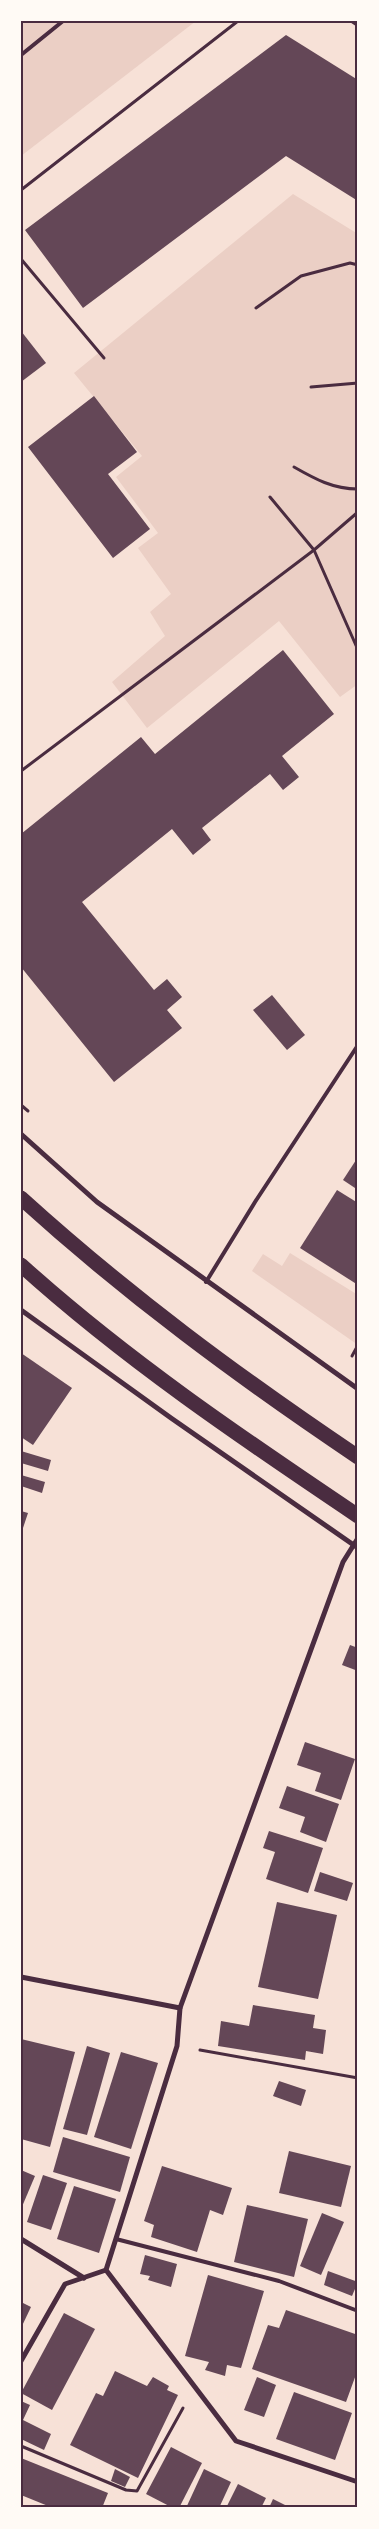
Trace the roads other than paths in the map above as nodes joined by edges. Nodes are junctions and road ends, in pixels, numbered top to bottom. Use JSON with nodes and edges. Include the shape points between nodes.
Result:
{"nodes":[{"id":1,"x":63,"y":21,"type":"edge"},
{"id":2,"x":352,"y":21,"type":"edge"},
{"id":3,"x":358,"y":25,"type":"edge"},
{"id":4,"x":21,"y":55,"type":"edge"},
{"id":5,"x":358,"y":1045,"type":"edge"},
{"id":6,"x":21,"y":1134,"type":"edge"},
{"id":7,"x":21,"y":1198,"type":"edge"},
{"id":8,"x":21,"y":1266,"type":"edge"},
{"id":9,"x":206,"y":1282,"type":"junction"},
{"id":10,"x":21,"y":1310,"type":"edge"},
{"id":11,"x":358,"y":1389,"type":"edge"},
{"id":12,"x":358,"y":1457,"type":"edge"},
{"id":13,"x":358,"y":1516,"type":"edge"},
{"id":14,"x":358,"y":1538,"type":"edge"},
{"id":15,"x":356,"y":1547,"type":"edge"},
{"id":16,"x":21,"y":1977,"type":"edge"},
{"id":17,"x":180,"y":2008,"type":"junction"},
{"id":18,"x":21,"y":2239,"type":"edge"},
{"id":19,"x":116,"y":2239,"type":"junction"},
{"id":20,"x":106,"y":2270,"type":"junction"},
{"id":21,"x":84,"y":2278,"type":"junction"},
{"id":22,"x":358,"y":2310,"type":"edge"},
{"id":23,"x":21,"y":2362,"type":"edge"},
{"id":24,"x":358,"y":2482,"type":"edge"}],
"edges":[{"from":1,"to":4,"type":"lane"},
{"from":2,"to":3,"type":"lane"},
{"from":5,"to":9,"type":"lane"},
{"from":6,"to":9,"type":"street","via":[[97,1202]]},
{"from":7,"to":12,"type":"highway","via":[[90,1260],[181,1332]]},
{"from":8,"to":13,"type":"highway","via":[[150,1371]]},
{"from":9,"to":11,"type":"street"},
{"from":10,"to":15,"type":"street"},
{"from":14,"to":15,"type":"street"},
{"from":15,"to":17,"type":"street","via":[[343,1562]]},
{"from":16,"to":17,"type":"street"},
{"from":17,"to":19,"type":"street","via":[[177,2046]]},
{"from":18,"to":21,"type":"street"},
{"from":19,"to":20,"type":"street"},
{"from":19,"to":22,"type":"lane","via":[[279,2281]]},
{"from":20,"to":21,"type":"street"},
{"from":20,"to":24,"type":"street","via":[[236,2441]]},
{"from":21,"to":23,"type":"street","via":[[65,2284]]}]}
